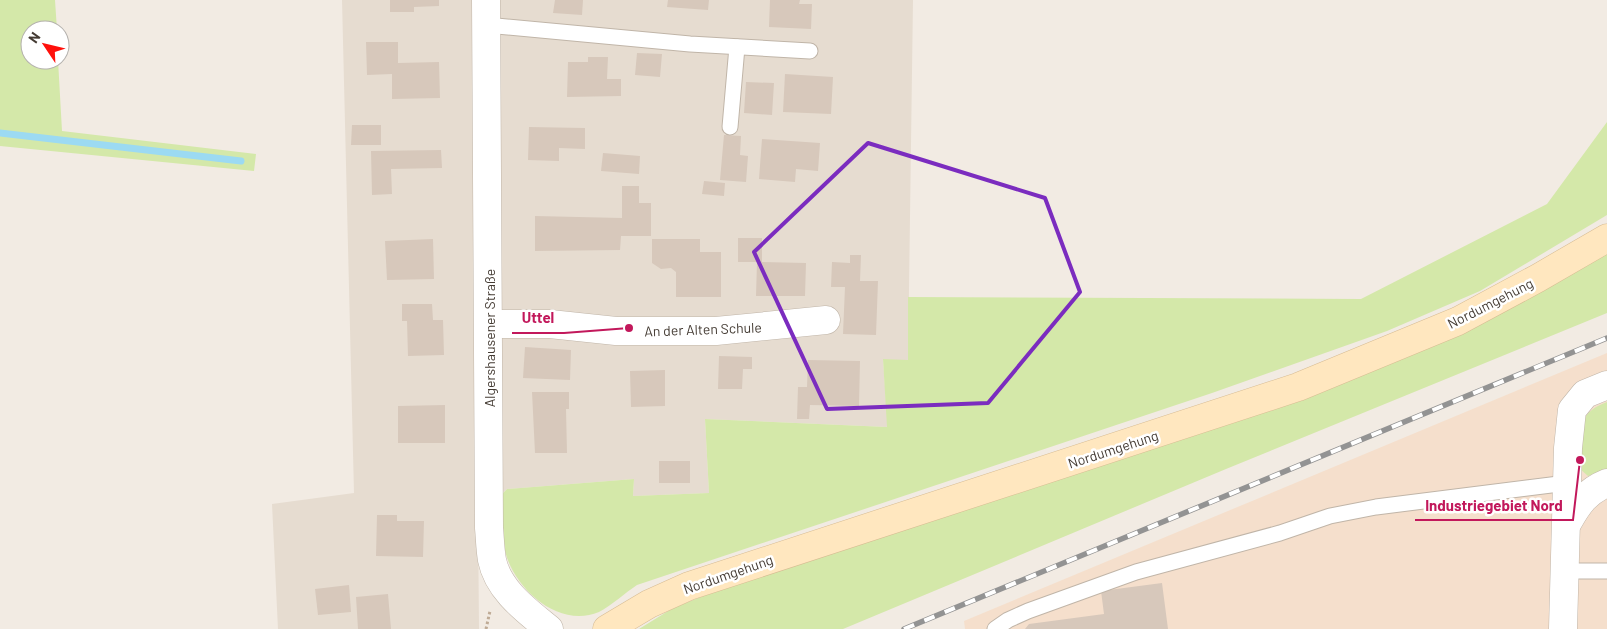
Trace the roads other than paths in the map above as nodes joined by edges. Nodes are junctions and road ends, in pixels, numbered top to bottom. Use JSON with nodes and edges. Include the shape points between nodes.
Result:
{"nodes":[{"id":1,"x":486,"y":12,"type":"edge"},
{"id":2,"x":737,"y":47,"type":"junction"},
{"id":3,"x":810,"y":50,"type":"dead end"},
{"id":4,"x":730,"y":126,"type":"dead end"},
{"id":5,"x":1607,"y":238,"type":"edge"},
{"id":6,"x":826,"y":320,"type":"dead end"},
{"id":7,"x":489,"y":324,"type":"junction"},
{"id":8,"x":1607,"y":385,"type":"edge"},
{"id":9,"x":1567,"y":483,"type":"junction"},
{"id":10,"x":1607,"y":483,"type":"edge"},
{"id":11,"x":1568,"y":522,"type":"junction"},
{"id":12,"x":1565,"y":571,"type":"junction"},
{"id":13,"x":1607,"y":571,"type":"edge"},
{"id":14,"x":549,"y":629,"type":"edge"},
{"id":15,"x":607,"y":629,"type":"edge"},
{"id":16,"x":995,"y":629,"type":"edge"},
{"id":17,"x":1563,"y":629,"type":"edge"}],
"edges":[{"from":1,"to":2,"type":"lane","name":"Algershausener Straße","via":[[690,44]]},
{"from":1,"to":7,"type":"street","name":"Algershausener Straße"},
{"from":2,"to":3,"type":"lane","name":"Algershausener Straße"},
{"from":2,"to":4,"type":"lane"},
{"from":5,"to":15,"type":"main road","name":"Nordumgehung","via":[[1458,321],[1298,387],[689,586],[649,604]]},
{"from":6,"to":7,"type":"street","name":"An der Alten Schule","via":[[716,331],[616,331],[550,324]]},
{"from":7,"to":14,"type":"street","name":"Algershausener Straße","via":[[492,560],[506,590]]},
{"from":8,"to":9,"type":"street","via":[[1585,394],[1572,410]]},
{"from":9,"to":11,"type":"street"},
{"from":9,"to":16,"type":"lane","via":[[1376,507],[1330,516],[1136,572],[1028,611]]},
{"from":10,"to":11,"type":"street","via":[[1579,502]]},
{"from":11,"to":12,"type":"street"},
{"from":12,"to":13,"type":"lane"},
{"from":12,"to":17,"type":"street"}]}
